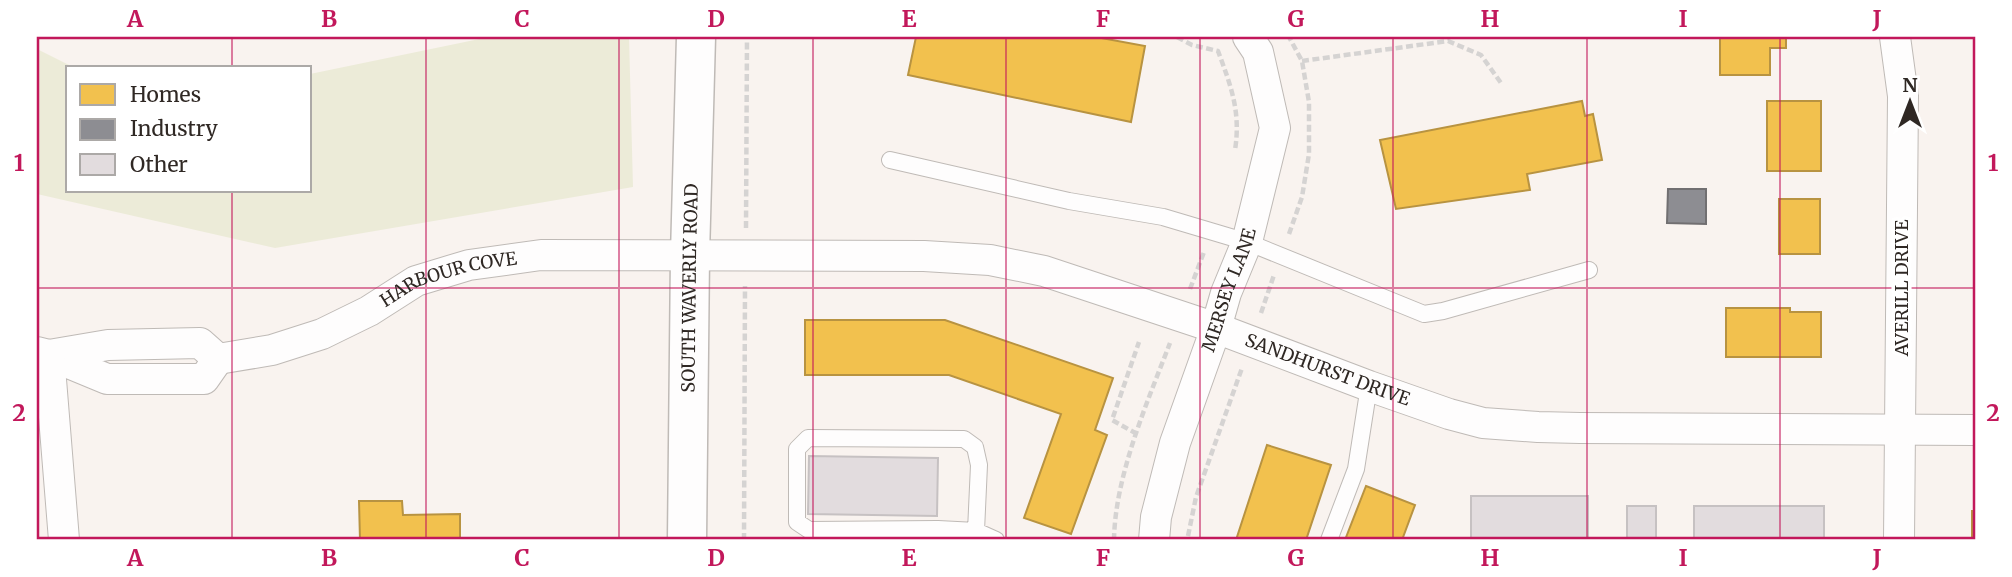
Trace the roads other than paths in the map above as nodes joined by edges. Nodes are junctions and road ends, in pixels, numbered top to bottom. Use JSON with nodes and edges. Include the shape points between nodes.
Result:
{"nodes":[{"id":1,"x":696,"y":37,"type":"edge"},
{"id":2,"x":1248,"y":37,"type":"edge"},
{"id":3,"x":1895,"y":37,"type":"edge"},
{"id":4,"x":890,"y":160,"type":"dead end"},
{"id":5,"x":1247,"y":242,"type":"junction"},
{"id":6,"x":690,"y":255,"type":"junction"},
{"id":7,"x":1589,"y":270,"type":"dead end"},
{"id":8,"x":1216,"y":328,"type":"junction"},
{"id":9,"x":156,"y":345,"type":"junction"},
{"id":10,"x":43,"y":353,"type":"edge"},
{"id":11,"x":218,"y":359,"type":"junction"},
{"id":12,"x":158,"y":379,"type":"junction"},
{"id":13,"x":1370,"y":386,"type":"junction"},
{"id":14,"x":1901,"y":429,"type":"junction"},
{"id":15,"x":1975,"y":430,"type":"edge"},
{"id":16,"x":976,"y":531,"type":"junction"},
{"id":17,"x":64,"y":540,"type":"edge"},
{"id":18,"x":688,"y":540,"type":"edge"},
{"id":19,"x":996,"y":540,"type":"edge"},
{"id":20,"x":1154,"y":540,"type":"edge"},
{"id":21,"x":1329,"y":540,"type":"edge"},
{"id":22,"x":1899,"y":540,"type":"edge"}],
"edges":[{"from":1,"to":6,"type":"main road","name":"SOUTH WAVERLY ROAD"},
{"from":2,"to":5,"type":"street","name":"MERSEY LANE","via":[[1258,52],[1275,128]]},
{"from":3,"to":14,"type":"street","name":"AVERILL DRIVE","via":[[1903,96]]},
{"from":4,"to":5,"type":"lane","via":[[1069,201],[1163,217]]},
{"from":5,"to":7,"type":"lane","via":[[1424,314]]},
{"from":5,"to":8,"type":"street","name":"MERSEY LANE"},
{"from":6,"to":8,"type":"street","name":"SANDHURST DRIVE","via":[[990,260],[1044,271]]},
{"from":6,"to":11,"type":"street","name":"HARBOUR COVE","via":[[541,255],[469,265],[416,281],[322,334],[272,350]]},
{"from":6,"to":18,"type":"main road","name":"SOUTH WAVERLY ROAD"},
{"from":8,"to":13,"type":"street","name":"SANDHURST DRIVE"},
{"from":8,"to":20,"type":"street","name":"MERSEY LANE","via":[[1175,443]]},
{"from":9,"to":10,"type":"street"},
{"from":9,"to":11,"type":"street","via":[[200,343]]},
{"from":9,"to":12,"type":"street"},
{"from":10,"to":12,"type":"street","name":"HARBOUR COVE","via":[[107,379]]},
{"from":10,"to":17,"type":"street"},
{"from":11,"to":12,"type":"street","name":"HARBOUR COVE","via":[[204,379]]},
{"from":13,"to":14,"type":"street","name":"SANDHURST DRIVE","via":[[1483,423]]},
{"from":13,"to":21,"type":"lane","via":[[1356,468]]},
{"from":14,"to":15,"type":"street","name":"SANDHURST DRIVE"},
{"from":14,"to":22,"type":"street","name":"AVERILL DRIVE"},
{"from":16,"to":16,"type":"lane","via":[[809,530],[797,522],[797,449],[808,438],[964,439],[975,447],[979,465]]},
{"from":16,"to":19,"type":"lane"}]}
